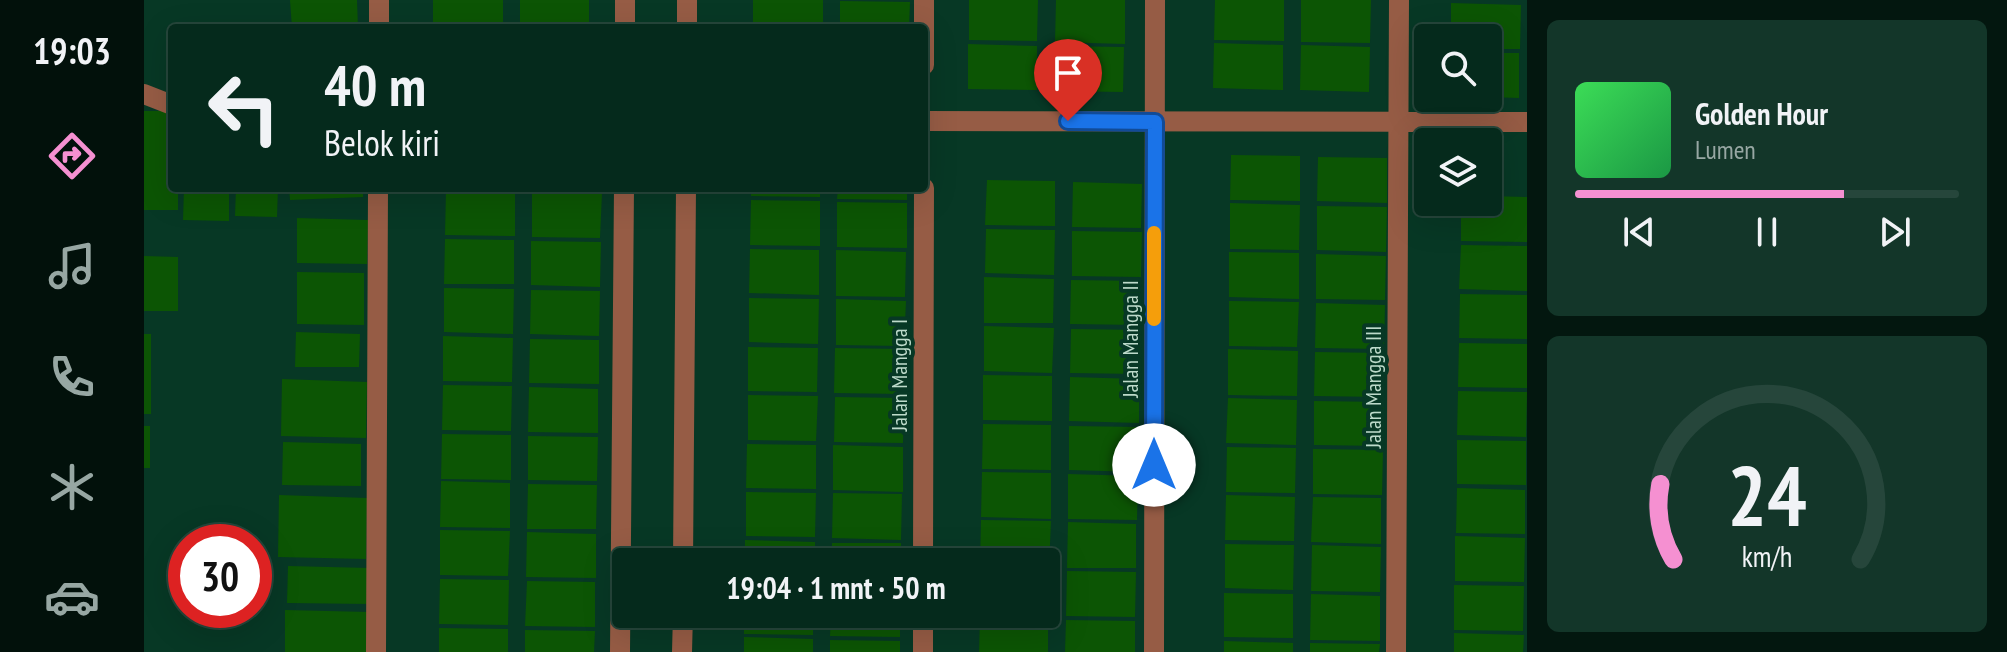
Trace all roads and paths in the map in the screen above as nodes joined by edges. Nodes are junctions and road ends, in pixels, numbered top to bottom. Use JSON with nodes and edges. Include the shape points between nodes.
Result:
{"nodes":[{"id":1,"x":379,"y":0,"type":"edge"},
{"id":2,"x":625,"y":0,"type":"edge"},
{"id":3,"x":687,"y":0,"type":"edge"},
{"id":4,"x":924,"y":0,"type":"edge"},
{"id":5,"x":1155,"y":0,"type":"edge"},
{"id":6,"x":1399,"y":0,"type":"edge"},
{"id":7,"x":379,"y":24,"type":"edge"},
{"id":8,"x":625,"y":24,"type":"edge"},
{"id":9,"x":687,"y":24,"type":"edge"},
{"id":10,"x":924,"y":24,"type":"edge"},
{"id":11,"x":144,"y":94,"type":"edge"},
{"id":12,"x":168,"y":103,"type":"edge"},
{"id":13,"x":928,"y":121,"type":"edge"},
{"id":14,"x":1155,"y":122,"type":"junction"},
{"id":15,"x":1398,"y":122,"type":"junction"},
{"id":16,"x":1527,"y":122,"type":"edge"},
{"id":17,"x":378,"y":192,"type":"edge"},
{"id":18,"x":624,"y":192,"type":"edge"},
{"id":19,"x":686,"y":192,"type":"edge"},
{"id":20,"x":924,"y":192,"type":"edge"},
{"id":21,"x":683,"y":548,"type":"edge"},
{"id":22,"x":923,"y":548,"type":"edge"},
{"id":23,"x":683,"y":628,"type":"edge"},
{"id":24,"x":923,"y":628,"type":"edge"},
{"id":25,"x":376,"y":652,"type":"edge"},
{"id":26,"x":620,"y":652,"type":"edge"},
{"id":27,"x":682,"y":652,"type":"edge"},
{"id":28,"x":923,"y":652,"type":"edge"},
{"id":29,"x":1154,"y":652,"type":"edge"},
{"id":30,"x":1396,"y":652,"type":"edge"}],
"edges":[{"from":1,"to":7,"type":"street"},
{"from":2,"to":8,"type":"street"},
{"from":3,"to":9,"type":"street"},
{"from":4,"to":10,"type":"street"},
{"from":5,"to":14,"type":"street","name":"Jalan Mangga II"},
{"from":6,"to":15,"type":"street","name":"Jalan Mangga III"},
{"from":11,"to":12,"type":"street"},
{"from":13,"to":14,"type":"street"},
{"from":14,"to":15,"type":"street"},
{"from":14,"to":29,"type":"street","name":"Jalan Mangga II"},
{"from":15,"to":16,"type":"street"},
{"from":15,"to":30,"type":"street","name":"Jalan Mangga III"},
{"from":17,"to":25,"type":"street"},
{"from":18,"to":26,"type":"street"},
{"from":19,"to":21,"type":"street"},
{"from":20,"to":22,"type":"street","name":"Jalan Mangga I"},
{"from":23,"to":27,"type":"street"},
{"from":24,"to":28,"type":"street"}]}
